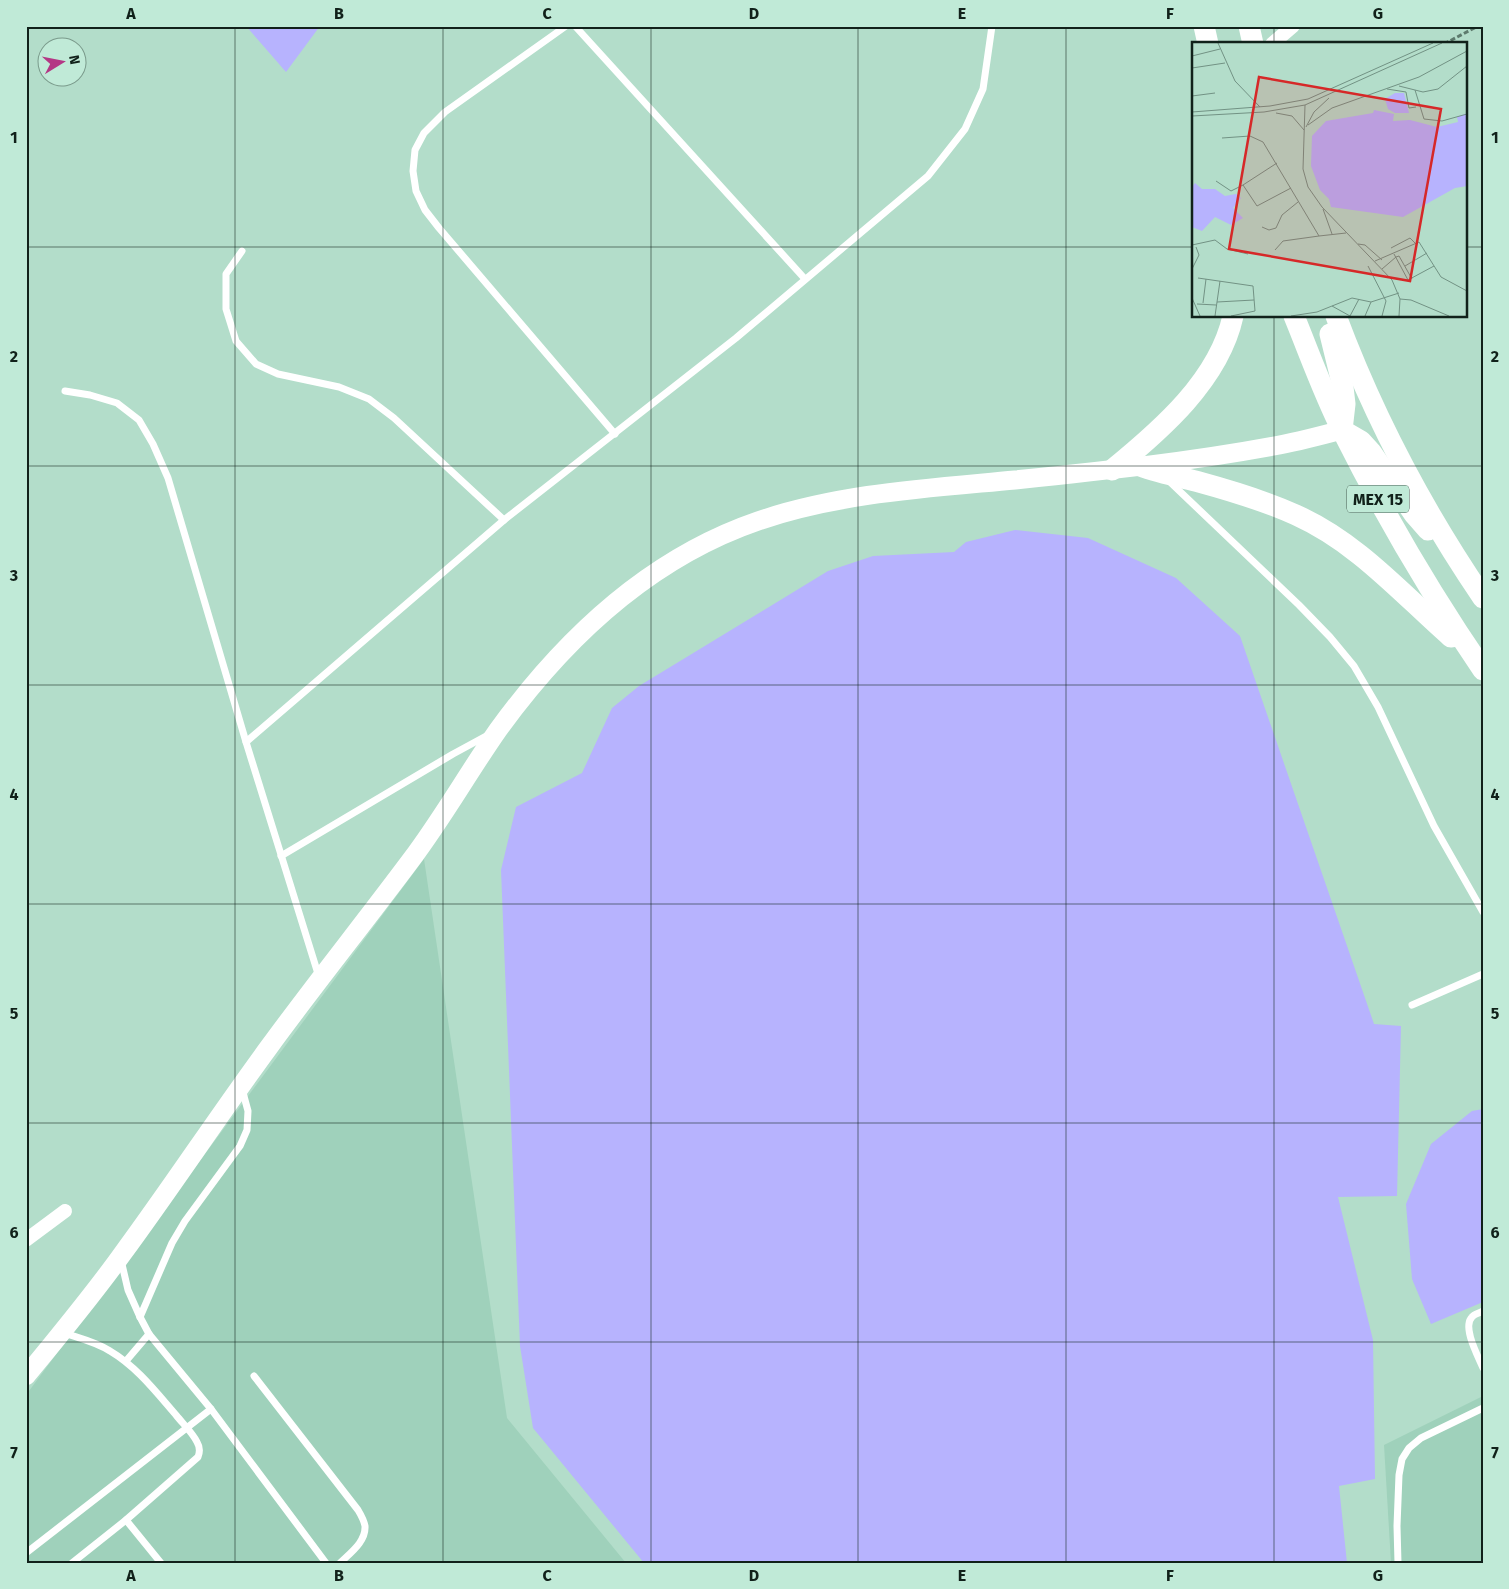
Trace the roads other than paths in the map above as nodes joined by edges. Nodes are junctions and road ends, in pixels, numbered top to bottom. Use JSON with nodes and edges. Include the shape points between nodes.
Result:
{"nodes":[{"id":1,"x":566,"y":26,"type":"edge"},
{"id":2,"x":575,"y":26,"type":"edge"},
{"id":3,"x":992,"y":26,"type":"edge"},
{"id":4,"x":1204,"y":26,"type":"edge"},
{"id":5,"x":1249,"y":26,"type":"edge"},
{"id":6,"x":1293,"y":26,"type":"edge"},
{"id":7,"x":1208,"y":42,"type":"edge"},
{"id":8,"x":1253,"y":42,"type":"edge"},
{"id":9,"x":1274,"y":42,"type":"edge"},
{"id":10,"x":242,"y":251,"type":"dead end"},
{"id":11,"x":805,"y":279,"type":"junction"},
{"id":12,"x":1232,"y":318,"type":"edge"},
{"id":13,"x":1295,"y":318,"type":"edge"},
{"id":14,"x":1326,"y":318,"type":"edge"},
{"id":15,"x":1337,"y":318,"type":"edge"},
{"id":16,"x":64,"y":391,"type":"dead end"},
{"id":17,"x":1342,"y":430,"type":"junction"},
{"id":18,"x":615,"y":434,"type":"junction"},
{"id":19,"x":1140,"y":466,"type":"junction"},
{"id":20,"x":1112,"y":470,"type":"junction"},
{"id":21,"x":1163,"y":474,"type":"junction"},
{"id":22,"x":504,"y":520,"type":"junction"},
{"id":23,"x":1455,"y":556,"type":"junction"},
{"id":24,"x":1483,"y":598,"type":"edge"},
{"id":25,"x":1478,"y":663,"type":"edge"},
{"id":26,"x":499,"y":729,"type":"junction"},
{"id":27,"x":246,"y":742,"type":"junction"},
{"id":28,"x":281,"y":856,"type":"junction"},
{"id":29,"x":1483,"y":912,"type":"edge"},
{"id":30,"x":1483,"y":974,"type":"edge"},
{"id":31,"x":320,"y":980,"type":"junction"},
{"id":32,"x":1412,"y":1005,"type":"dead end"},
{"id":33,"x":241,"y":1086,"type":"junction"},
{"id":34,"x":65,"y":1211,"type":"dead end"},
{"id":35,"x":26,"y":1240,"type":"edge"},
{"id":36,"x":120,"y":1257,"type":"junction"},
{"id":37,"x":1483,"y":1311,"type":"edge"},
{"id":38,"x":140,"y":1317,"type":"junction"},
{"id":39,"x":61,"y":1333,"type":"junction"},
{"id":40,"x":149,"y":1334,"type":"junction"},
{"id":41,"x":126,"y":1361,"type":"junction"},
{"id":42,"x":1483,"y":1368,"type":"edge"},
{"id":43,"x":26,"y":1376,"type":"edge"},
{"id":44,"x":254,"y":1376,"type":"dead end"},
{"id":45,"x":1483,"y":1408,"type":"edge"},
{"id":46,"x":211,"y":1410,"type":"junction"},
{"id":47,"x":187,"y":1428,"type":"junction"},
{"id":48,"x":126,"y":1520,"type":"junction"},
{"id":49,"x":26,"y":1553,"type":"edge"},
{"id":50,"x":72,"y":1563,"type":"edge"},
{"id":51,"x":161,"y":1563,"type":"edge"},
{"id":52,"x":326,"y":1563,"type":"edge"},
{"id":53,"x":340,"y":1563,"type":"edge"},
{"id":54,"x":1398,"y":1563,"type":"edge"}],
"edges":[{"from":1,"to":18,"type":"lane","via":[[445,112],[424,132],[415,150],[413,171],[416,192],[424,210]]},
{"from":2,"to":11,"type":"lane"},
{"from":3,"to":11,"type":"lane","via":[[983,89],[965,129],[928,176]]},
{"from":4,"to":7,"type":"main road"},
{"from":5,"to":8,"type":"main road"},
{"from":6,"to":9,"type":"street"},
{"from":10,"to":22,"type":"lane","via":[[226,274],[226,309],[236,341],[256,364],[278,374],[339,387],[369,399],[394,418]]},
{"from":11,"to":18,"type":"lane"},
{"from":12,"to":20,"type":"main road","via":[[1216,362],[1199,385],[1142,446]]},
{"from":13,"to":17,"type":"main road","number":"MEX 15"},
{"from":14,"to":17,"type":"main road","via":[[1343,386]]},
{"from":15,"to":23,"type":"main road","number":"MEX 15","via":[[1393,446]]},
{"from":16,"to":27,"type":"lane","via":[[117,403],[139,420],[153,444],[168,478]]},
{"from":17,"to":19,"type":"main road","via":[[1278,446]]},
{"from":17,"to":23,"type":"main road","via":[[1361,441],[1371,452],[1414,514]]},
{"from":17,"to":25,"type":"main road","number":"MEX 15","via":[[1427,585]]},
{"from":18,"to":22,"type":"lane"},
{"from":19,"to":20,"type":"main road"},
{"from":19,"to":21,"type":"main road"},
{"from":20,"to":26,"type":"main road","via":[[899,492],[790,510],[753,523],[698,547],[614,603],[548,669]]},
{"from":21,"to":25,"type":"main road","via":[[1252,498],[1333,535],[1363,556]]},
{"from":21,"to":29,"type":"lane","via":[[1299,605],[1354,666],[1378,707],[1434,826]]},
{"from":22,"to":27,"type":"lane"},
{"from":23,"to":24,"type":"main road","number":"MEX 15"},
{"from":26,"to":28,"type":"lane"},
{"from":26,"to":31,"type":"main road","via":[[416,854]]},
{"from":27,"to":28,"type":"lane"},
{"from":28,"to":31,"type":"lane"},
{"from":30,"to":32,"type":"lane"},
{"from":31,"to":33,"type":"main road"},
{"from":33,"to":36,"type":"main road"},
{"from":33,"to":38,"type":"lane","via":[[248,1111],[247,1130],[240,1146],[172,1243]]},
{"from":34,"to":35,"type":"street"},
{"from":36,"to":38,"type":"lane","via":[[128,1290]]},
{"from":36,"to":39,"type":"main road"},
{"from":37,"to":42,"type":"lane","via":[[1472,1316],[1468,1323],[1468,1331]]},
{"from":38,"to":40,"type":"lane"},
{"from":39,"to":41,"type":"lane","via":[[109,1349]]},
{"from":39,"to":43,"type":"main road"},
{"from":40,"to":41,"type":"lane"},
{"from":40,"to":46,"type":"lane"},
{"from":41,"to":47,"type":"lane"},
{"from":44,"to":53,"type":"lane","via":[[358,1510],[365,1524],[364,1536]]},
{"from":45,"to":54,"type":"lane","via":[[1420,1438],[1402,1459],[1398,1475]]},
{"from":46,"to":47,"type":"lane"},
{"from":46,"to":52,"type":"lane"},
{"from":47,"to":48,"type":"lane","via":[[197,1442],[198,1457]]},
{"from":47,"to":49,"type":"lane"},
{"from":48,"to":50,"type":"lane"},
{"from":48,"to":51,"type":"lane"}]}
